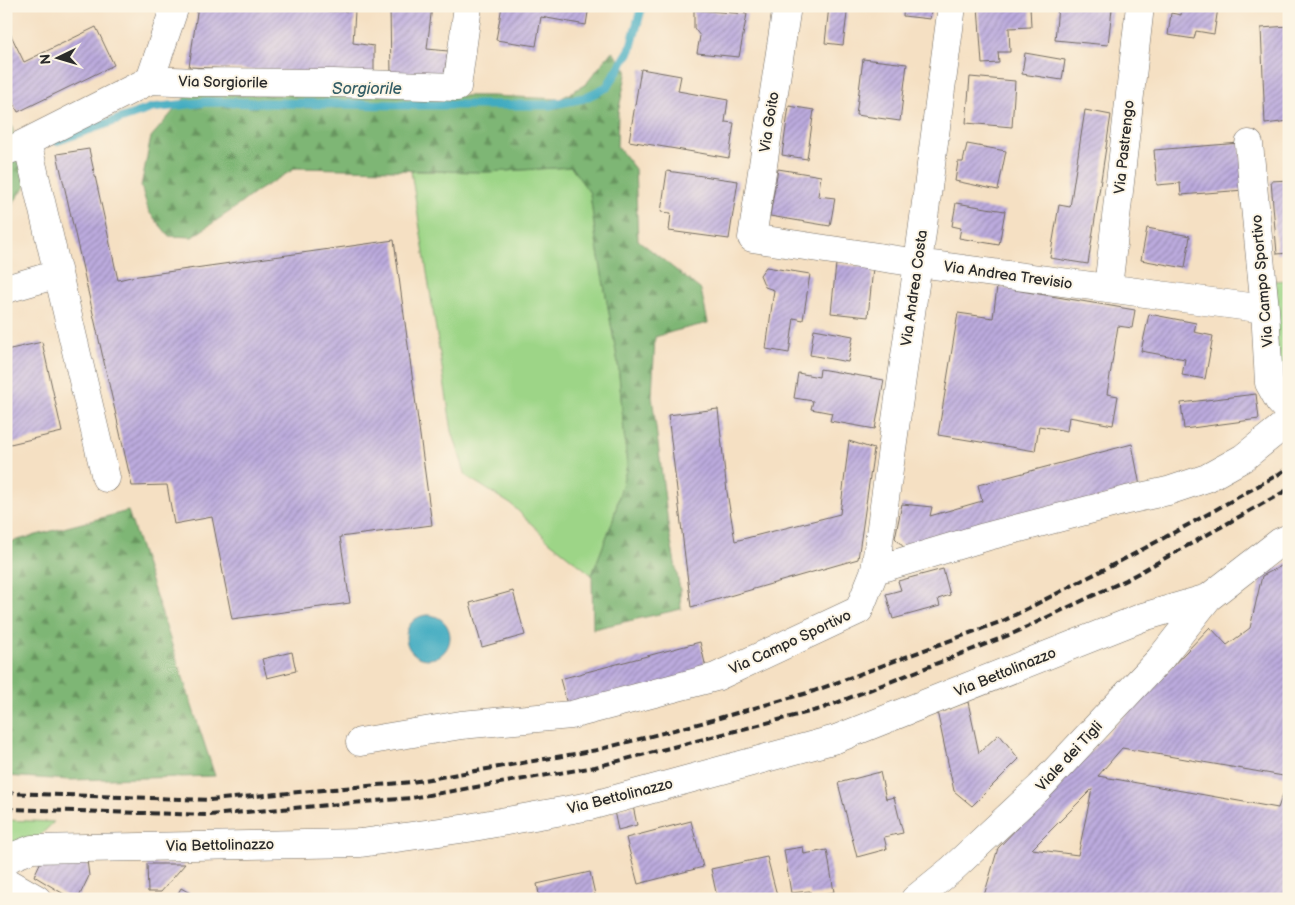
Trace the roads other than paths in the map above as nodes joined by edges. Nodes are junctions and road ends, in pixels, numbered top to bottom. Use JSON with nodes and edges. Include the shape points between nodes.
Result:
{"nodes":[{"id":1,"x":175,"y":6,"type":"edge"},
{"id":2,"x":468,"y":6,"type":"edge"},
{"id":3,"x":787,"y":6,"type":"edge"},
{"id":4,"x":952,"y":6,"type":"edge"},
{"id":5,"x":1140,"y":6,"type":"edge"},
{"id":6,"x":150,"y":80,"type":"junction"},
{"id":7,"x":1250,"y":144,"type":"dead end"},
{"id":8,"x":16,"y":147,"type":"edge"},
{"id":9,"x":752,"y":238,"type":"joint"},
{"id":10,"x":918,"y":263,"type":"junction"},
{"id":11,"x":58,"y":274,"type":"junction"},
{"id":12,"x":1108,"y":288,"type":"junction"},
{"id":13,"x":6,"y":289,"type":"edge"},
{"id":14,"x":1265,"y":309,"type":"junction"},
{"id":15,"x":1289,"y":412,"type":"edge"},
{"id":16,"x":1289,"y":421,"type":"edge"},
{"id":17,"x":106,"y":478,"type":"dead end"},
{"id":18,"x":1289,"y":538,"type":"edge"},
{"id":19,"x":875,"y":570,"type":"junction"},
{"id":20,"x":1208,"y":598,"type":"junction"},
{"id":21,"x":360,"y":742,"type":"dead end"},
{"id":22,"x":6,"y":861,"type":"edge"},
{"id":23,"x":6,"y":881,"type":"edge"},
{"id":24,"x":37,"y":899,"type":"edge"},
{"id":25,"x":915,"y":899,"type":"edge"}],
"edges":[{"from":1,"to":6,"type":"street"},
{"from":2,"to":6,"type":"street","name":"Via Sorgiorile","via":[[457,86]]},
{"from":3,"to":9,"type":"street","name":"Via Goito"},
{"from":4,"to":10,"type":"street","name":"Via Andrea Costa"},
{"from":5,"to":12,"type":"street","name":"Via Pastrengo"},
{"from":6,"to":8,"type":"street","name":"Via Sorgiorile"},
{"from":7,"to":14,"type":"street","name":"Via Campo Sportivo"},
{"from":8,"to":11,"type":"street"},
{"from":9,"to":10,"type":"street","name":"Via Andrea Trevisio"},
{"from":10,"to":12,"type":"street","name":"Via Andrea Trevisio"},
{"from":10,"to":19,"type":"street","name":"Via Andrea Costa"},
{"from":11,"to":13,"type":"street"},
{"from":11,"to":17,"type":"street"},
{"from":12,"to":14,"type":"street","name":"Via Andrea Trevisio"},
{"from":14,"to":15,"type":"street","name":"Via Campo Sportivo","via":[[1269,383]]},
{"from":16,"to":19,"type":"street","via":[[1243,458],[1207,478]]},
{"from":18,"to":20,"type":"street"},
{"from":19,"to":21,"type":"street","name":"Via Campo Sportivo","via":[[859,610],[716,677],[571,715],[461,725]]},
{"from":20,"to":22,"type":"street","name":"Via Bettolinazzo","via":[[1143,617],[836,738],[590,806],[361,843],[32,849]]},
{"from":20,"to":25,"type":"street","name":"Viale dei Tigli","via":[[1160,659],[1040,787]]},
{"from":23,"to":24,"type":"street"}]}
